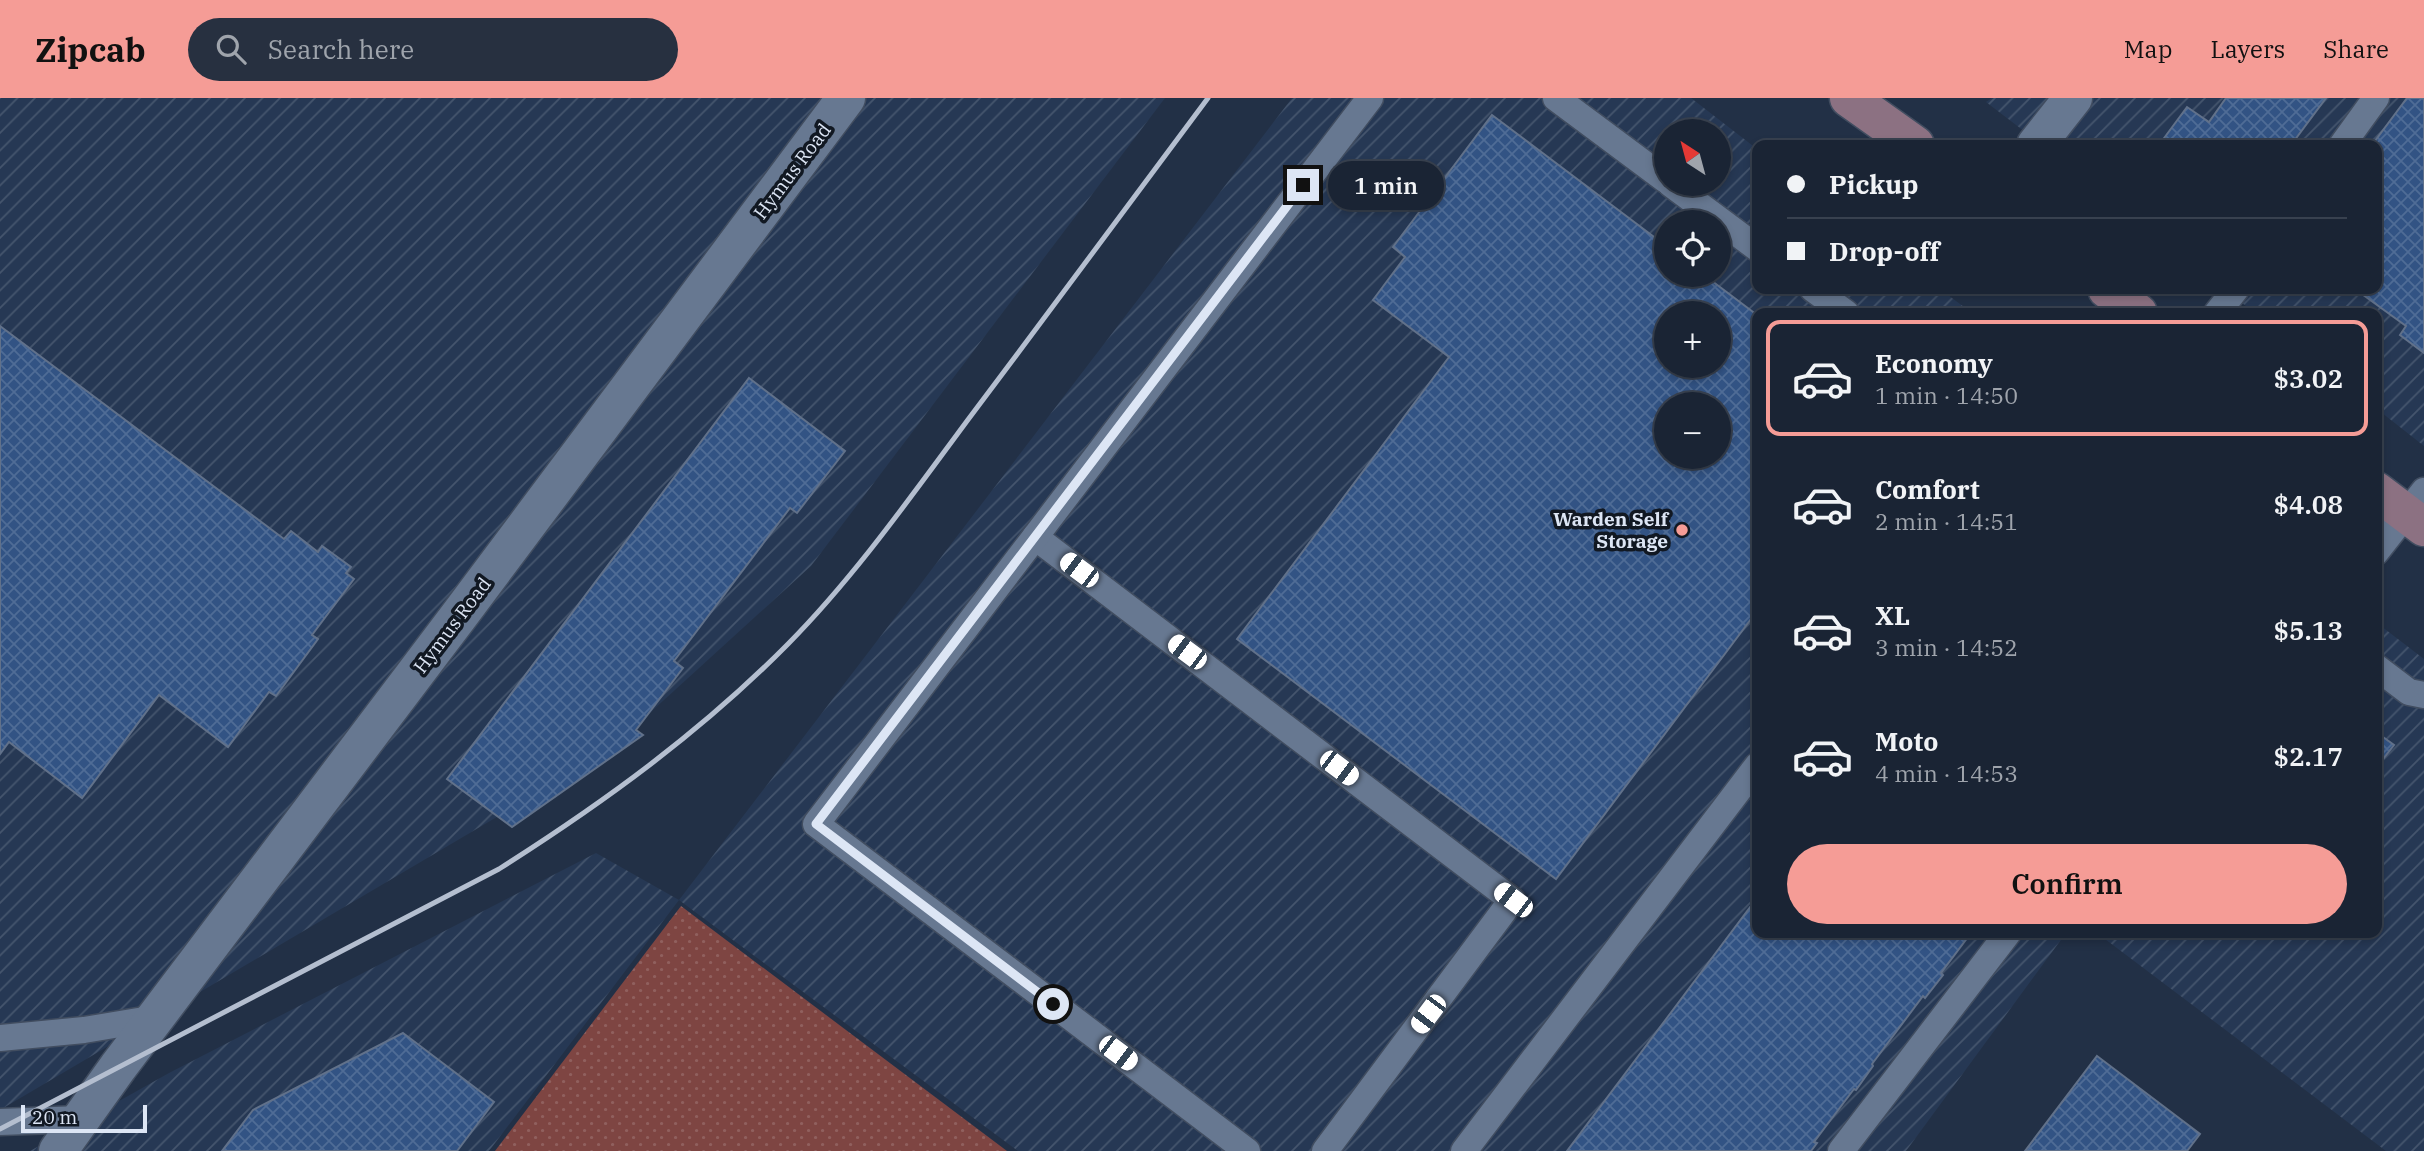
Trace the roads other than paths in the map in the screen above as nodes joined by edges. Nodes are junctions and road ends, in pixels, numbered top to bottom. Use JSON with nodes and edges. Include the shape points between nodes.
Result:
{"nodes":[{"id":1,"x":846,"y":98,"type":"edge"},
{"id":2,"x":1370,"y":98,"type":"edge"},
{"id":3,"x":1556,"y":98,"type":"edge"},
{"id":4,"x":1849,"y":98,"type":"edge"},
{"id":5,"x":2073,"y":98,"type":"edge"},
{"id":6,"x":2376,"y":98,"type":"edge"},
{"id":7,"x":1907,"y":140,"type":"edge"},
{"id":8,"x":2040,"y":140,"type":"edge"},
{"id":9,"x":2346,"y":140,"type":"edge"},
{"id":10,"x":1654,"y":171,"type":"edge"},
{"id":11,"x":1687,"y":196,"type":"edge"},
{"id":12,"x":1752,"y":243,"type":"edge"},
{"id":13,"x":1820,"y":294,"type":"edge"},
{"id":14,"x":2232,"y":294,"type":"edge"},
{"id":15,"x":1839,"y":308,"type":"edge"},
{"id":16,"x":2221,"y":308,"type":"edge"},
{"id":17,"x":2382,"y":494,"type":"edge"},
{"id":18,"x":2418,"y":510,"type":"edge"},
{"id":19,"x":1035,"y":537,"type":"junction"},
{"id":20,"x":2382,"y":546,"type":"edge"},
{"id":21,"x":2382,"y":672,"type":"edge"},
{"id":22,"x":2424,"y":695,"type":"edge"},
{"id":23,"x":1752,"y":773,"type":"edge"},
{"id":24,"x":2004,"y":938,"type":"edge"},
{"id":25,"x":156,"y":1018,"type":"junction"},
{"id":26,"x":0,"y":1038,"type":"edge"},
{"id":27,"x":81,"y":1119,"type":"junction"},
{"id":28,"x":0,"y":1122,"type":"edge"},
{"id":29,"x":58,"y":1151,"type":"edge"},
{"id":30,"x":1247,"y":1151,"type":"edge"},
{"id":31,"x":1325,"y":1151,"type":"edge"},
{"id":32,"x":1464,"y":1151,"type":"edge"},
{"id":33,"x":1841,"y":1151,"type":"edge"}],
"edges":[{"from":1,"to":25,"type":"street","name":"Hymus Road"},
{"from":2,"to":19,"type":"lane"},
{"from":3,"to":10,"type":"lane"},
{"from":4,"to":7,"type":"main road"},
{"from":5,"to":8,"type":"street"},
{"from":6,"to":9,"type":"lane"},
{"from":11,"to":12,"type":"lane"},
{"from":13,"to":15,"type":"lane"},
{"from":14,"to":16,"type":"lane"},
{"from":17,"to":18,"type":"main road"},
{"from":18,"to":20,"type":"lane"},
{"from":19,"to":30,"type":"lane","via":[[816,824]]},
{"from":19,"to":31,"type":"lane","via":[[1513,900]]},
{"from":21,"to":22,"type":"lane","via":[[2409,692]]},
{"from":23,"to":32,"type":"lane"},
{"from":24,"to":33,"type":"lane"},
{"from":25,"to":26,"type":"lane"},
{"from":25,"to":27,"type":"street","name":"Hymus Road"},
{"from":27,"to":28,"type":"lane"},
{"from":27,"to":29,"type":"street","name":"Hymus Road"}]}
